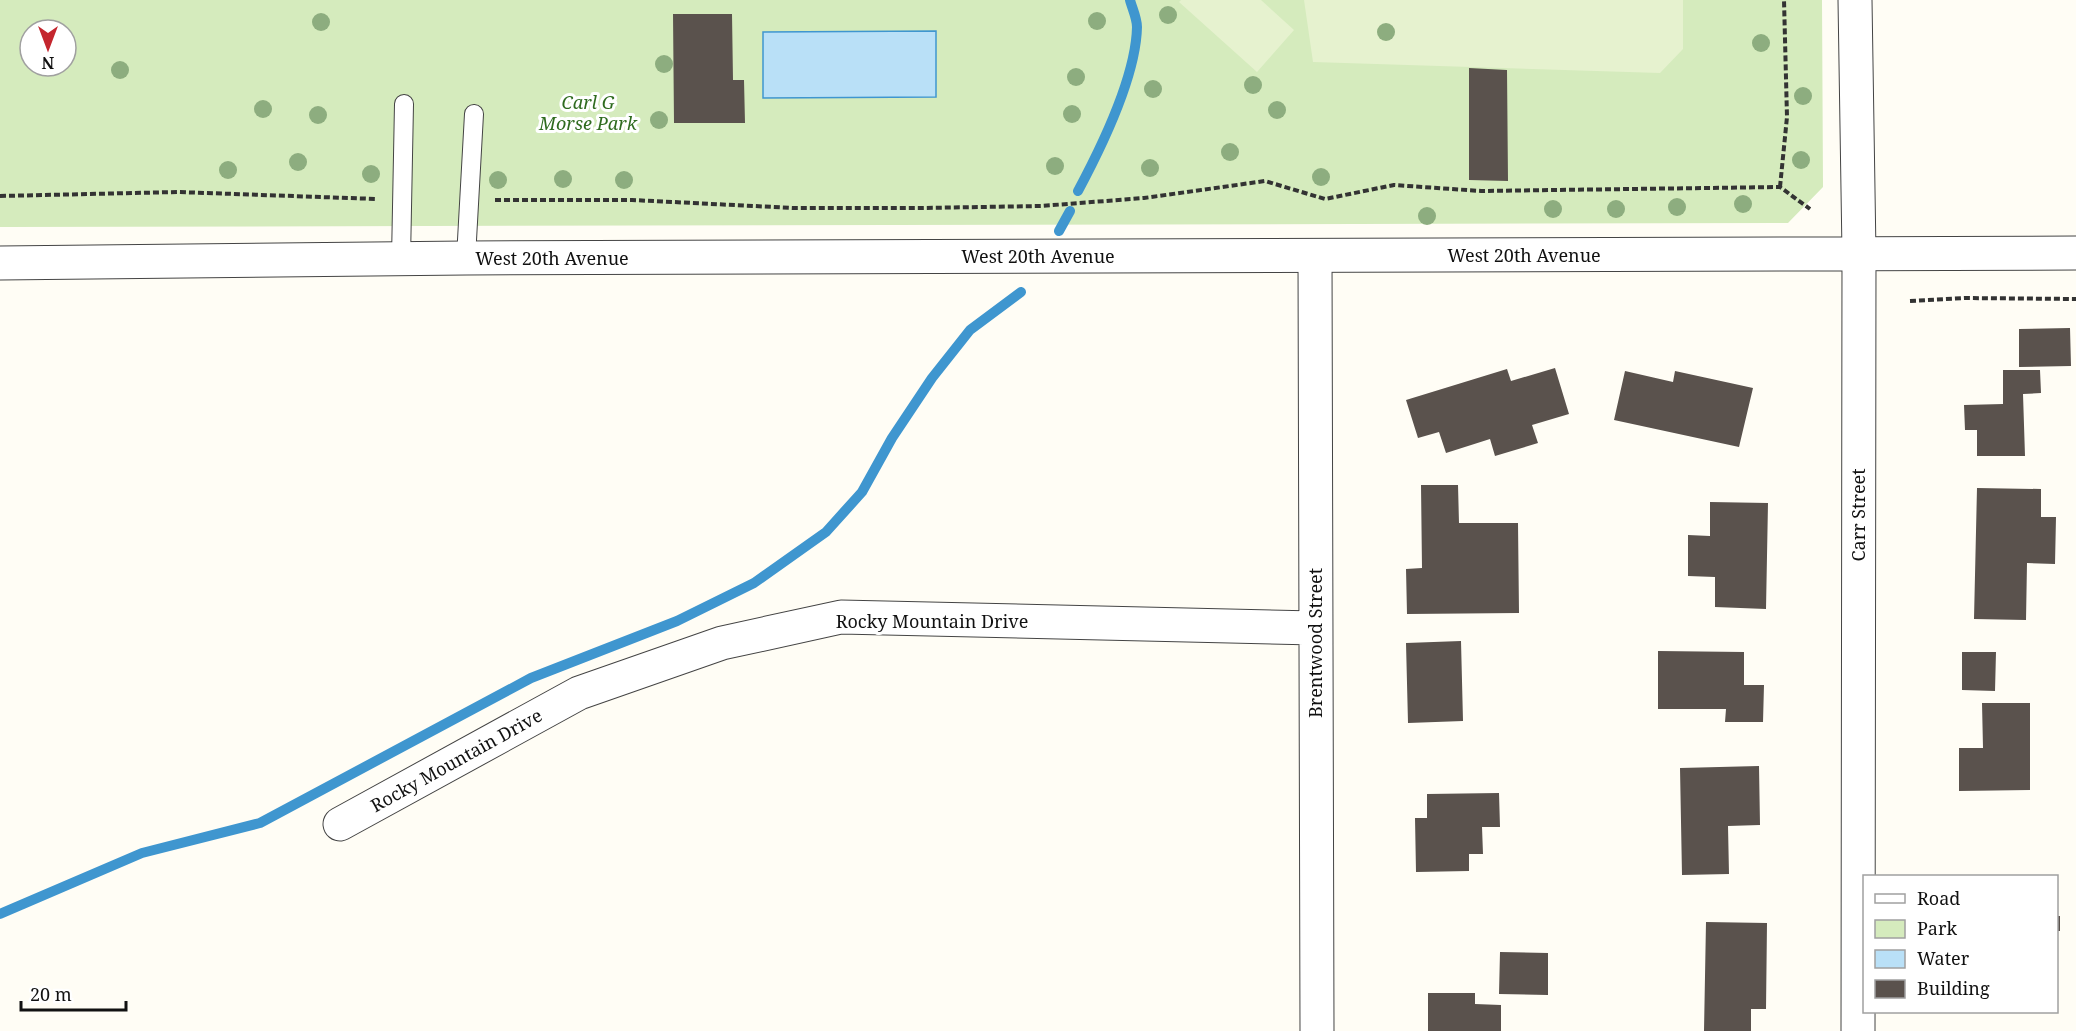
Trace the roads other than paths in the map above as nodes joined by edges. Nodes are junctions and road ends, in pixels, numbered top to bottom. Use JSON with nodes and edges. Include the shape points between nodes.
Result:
{"nodes":[{"id":1,"x":1855,"y":0,"type":"edge"},
{"id":2,"x":404,"y":104,"type":"dead end"},
{"id":3,"x":474,"y":114,"type":"dead end"},
{"id":4,"x":1858,"y":253,"type":"junction"},
{"id":5,"x":2076,"y":253,"type":"edge"},
{"id":6,"x":1315,"y":256,"type":"junction"},
{"id":7,"x":466,"y":258,"type":"junction"},
{"id":8,"x":401,"y":259,"type":"junction"},
{"id":9,"x":0,"y":263,"type":"edge"},
{"id":10,"x":1315,"y":628,"type":"junction"},
{"id":11,"x":340,"y":824,"type":"dead end"},
{"id":12,"x":1317,"y":1031,"type":"edge"},
{"id":13,"x":1858,"y":1031,"type":"edge"}],
"edges":[{"from":1,"to":4,"type":"street","name":"Carr Street"},
{"from":2,"to":8,"type":"lane"},
{"from":3,"to":7,"type":"lane"},
{"from":4,"to":5,"type":"street","name":"West 20th Avenue"},
{"from":4,"to":6,"type":"street","name":"West 20th Avenue"},
{"from":4,"to":13,"type":"street","name":"Carr Street"},
{"from":6,"to":7,"type":"street","name":"West 20th Avenue"},
{"from":6,"to":10,"type":"street","name":"Brentwood Street"},
{"from":7,"to":8,"type":"street","name":"West 20th Avenue"},
{"from":8,"to":9,"type":"street","name":"West 20th Avenue"},
{"from":10,"to":11,"type":"street","name":"Rocky Mountain Drive","via":[[841,617],[722,644],[579,693]]},
{"from":10,"to":12,"type":"street","name":"Brentwood Street"}]}
